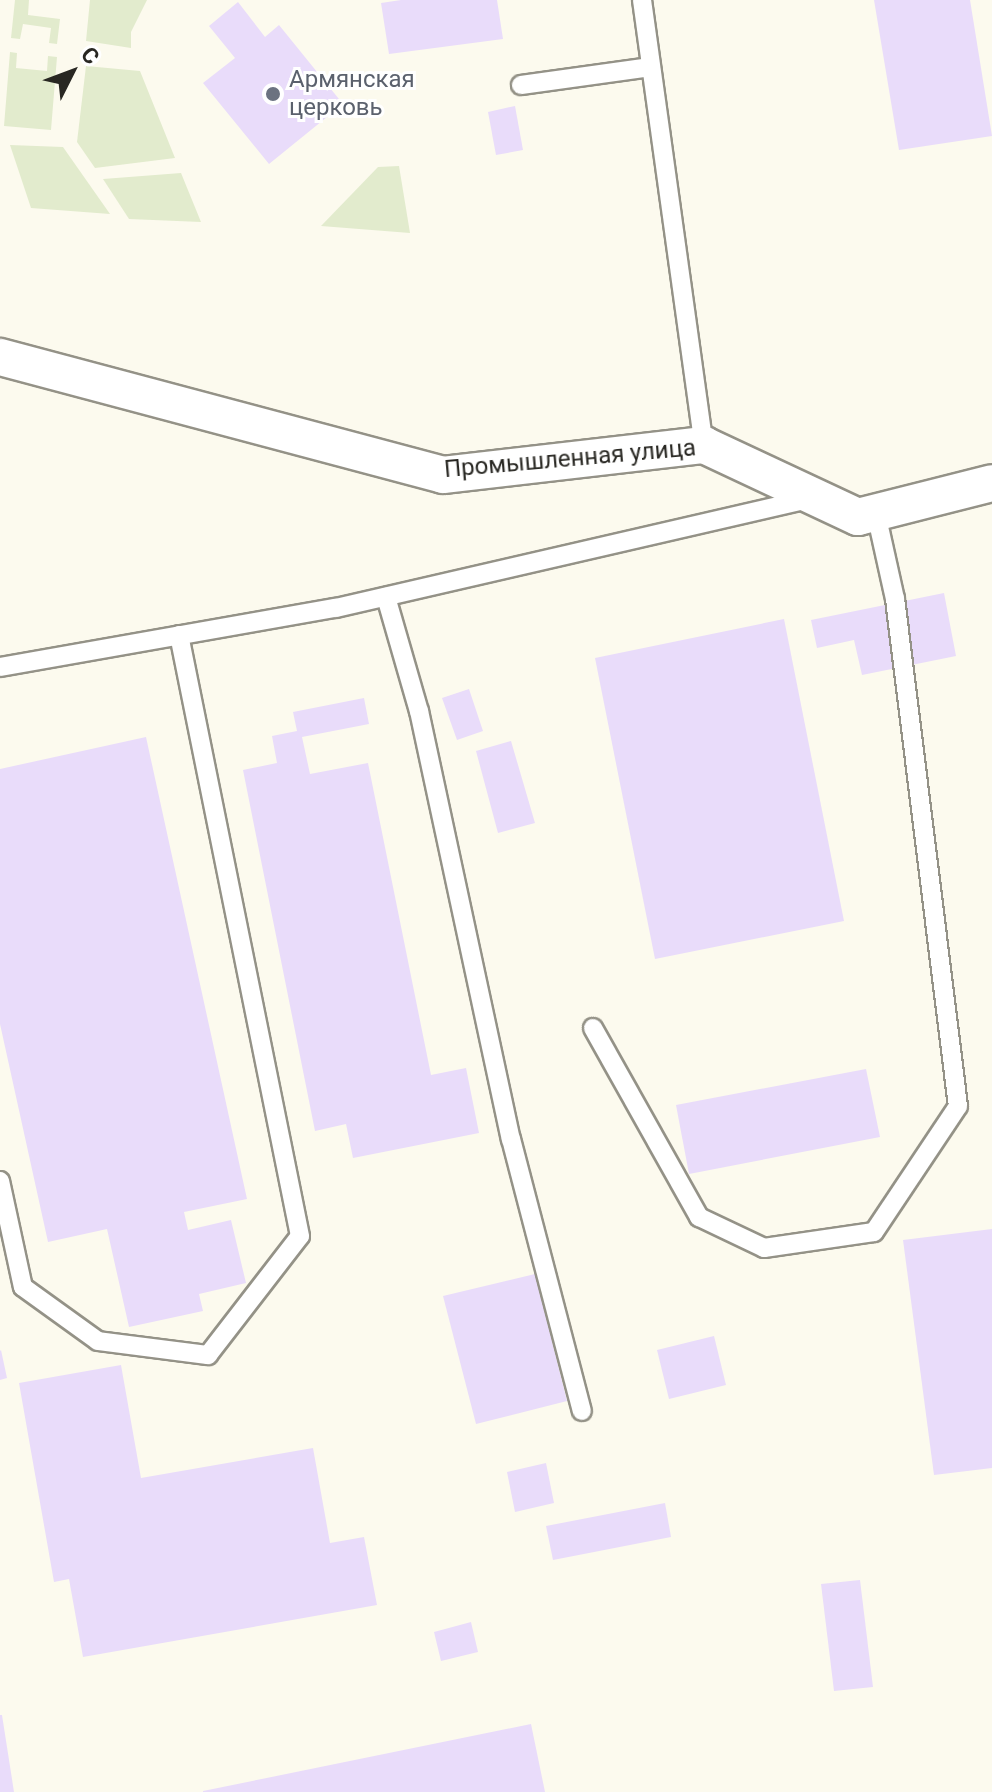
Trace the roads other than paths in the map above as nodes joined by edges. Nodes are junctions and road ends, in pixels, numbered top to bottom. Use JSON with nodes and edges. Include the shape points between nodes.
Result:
{"nodes":[{"id":1,"x":642,"y":0,"type":"edge"},
{"id":2,"x":651,"y":67,"type":"junction"},
{"id":3,"x":521,"y":85,"type":"dead end"},
{"id":4,"x":0,"y":357,"type":"edge"},
{"id":5,"x":704,"y":445,"type":"junction"},
{"id":6,"x":991,"y":488,"type":"edge"},
{"id":7,"x":817,"y":498,"type":"junction"},
{"id":8,"x":876,"y":513,"type":"junction"},
{"id":9,"x":386,"y":597,"type":"junction"},
{"id":10,"x":179,"y":635,"type":"junction"},
{"id":11,"x":0,"y":667,"type":"edge"},
{"id":12,"x":593,"y":1028,"type":"dead end"},
{"id":13,"x":0,"y":1181,"type":"edge"},
{"id":14,"x":582,"y":1411,"type":"dead end"}],
"edges":[{"from":1,"to":2,"type":"lane"},
{"from":2,"to":3,"type":"lane"},
{"from":2,"to":5,"type":"lane"},
{"from":4,"to":5,"type":"street","name":"Промышленная улица","via":[[443,475]]},
{"from":5,"to":7,"type":"street","name":"Промышленная улица"},
{"from":6,"to":8,"type":"street","name":"Промышленная улица"},
{"from":7,"to":8,"type":"street","name":"Промышленная улица","via":[[858,517]]},
{"from":7,"to":9,"type":"lane"},
{"from":8,"to":12,"type":"lane","via":[[895,599],[958,1106],[874,1232],[764,1248],[699,1217]]},
{"from":9,"to":10,"type":"lane"},
{"from":9,"to":14,"type":"lane","via":[[419,711],[511,1139]]},
{"from":10,"to":11,"type":"lane"},
{"from":10,"to":13,"type":"lane","via":[[300,1236],[208,1355],[98,1341],[23,1287]]}]}
